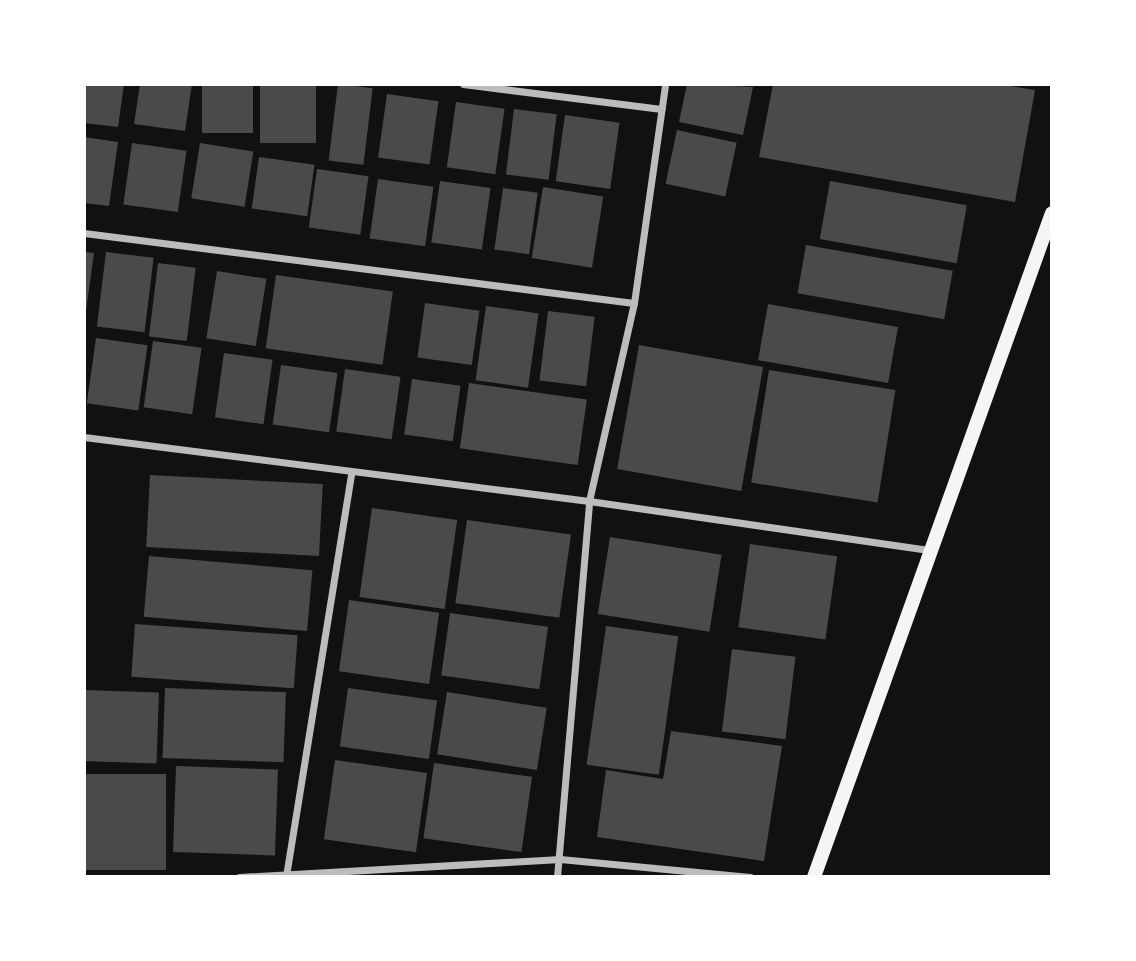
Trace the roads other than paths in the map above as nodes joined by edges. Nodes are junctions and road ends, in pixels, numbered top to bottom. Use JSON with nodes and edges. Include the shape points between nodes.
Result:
{"nodes":[{"id":1,"x":463,"y":84,"type":"edge"},
{"id":2,"x":665,"y":84,"type":"edge"},
{"id":3,"x":661,"y":109,"type":"junction"},
{"id":4,"x":1052,"y":213,"type":"edge"},
{"id":5,"x":84,"y":233,"type":"edge"},
{"id":6,"x":634,"y":303,"type":"junction"},
{"id":7,"x":84,"y":437,"type":"edge"},
{"id":8,"x":351,"y":473,"type":"junction"},
{"id":9,"x":589,"y":500,"type":"junction"},
{"id":10,"x":934,"y":551,"type":"junction"},
{"id":11,"x":560,"y":859,"type":"junction"},
{"id":12,"x":286,"y":875,"type":"edge"},
{"id":13,"x":239,"y":877,"type":"edge"},
{"id":14,"x":556,"y":877,"type":"edge"},
{"id":15,"x":750,"y":877,"type":"edge"},
{"id":16,"x":814,"y":877,"type":"edge"}],
"edges":[{"from":1,"to":3,"type":"street"},
{"from":2,"to":3,"type":"street"},
{"from":3,"to":6,"type":"street"},
{"from":4,"to":10,"type":"main road"},
{"from":5,"to":6,"type":"street"},
{"from":6,"to":9,"type":"street"},
{"from":7,"to":8,"type":"street"},
{"from":8,"to":9,"type":"street"},
{"from":8,"to":12,"type":"street"},
{"from":9,"to":10,"type":"street"},
{"from":9,"to":11,"type":"street"},
{"from":10,"to":16,"type":"main road"},
{"from":11,"to":12,"type":"street"},
{"from":11,"to":14,"type":"street"},
{"from":11,"to":15,"type":"street"},
{"from":12,"to":13,"type":"street"}]}
